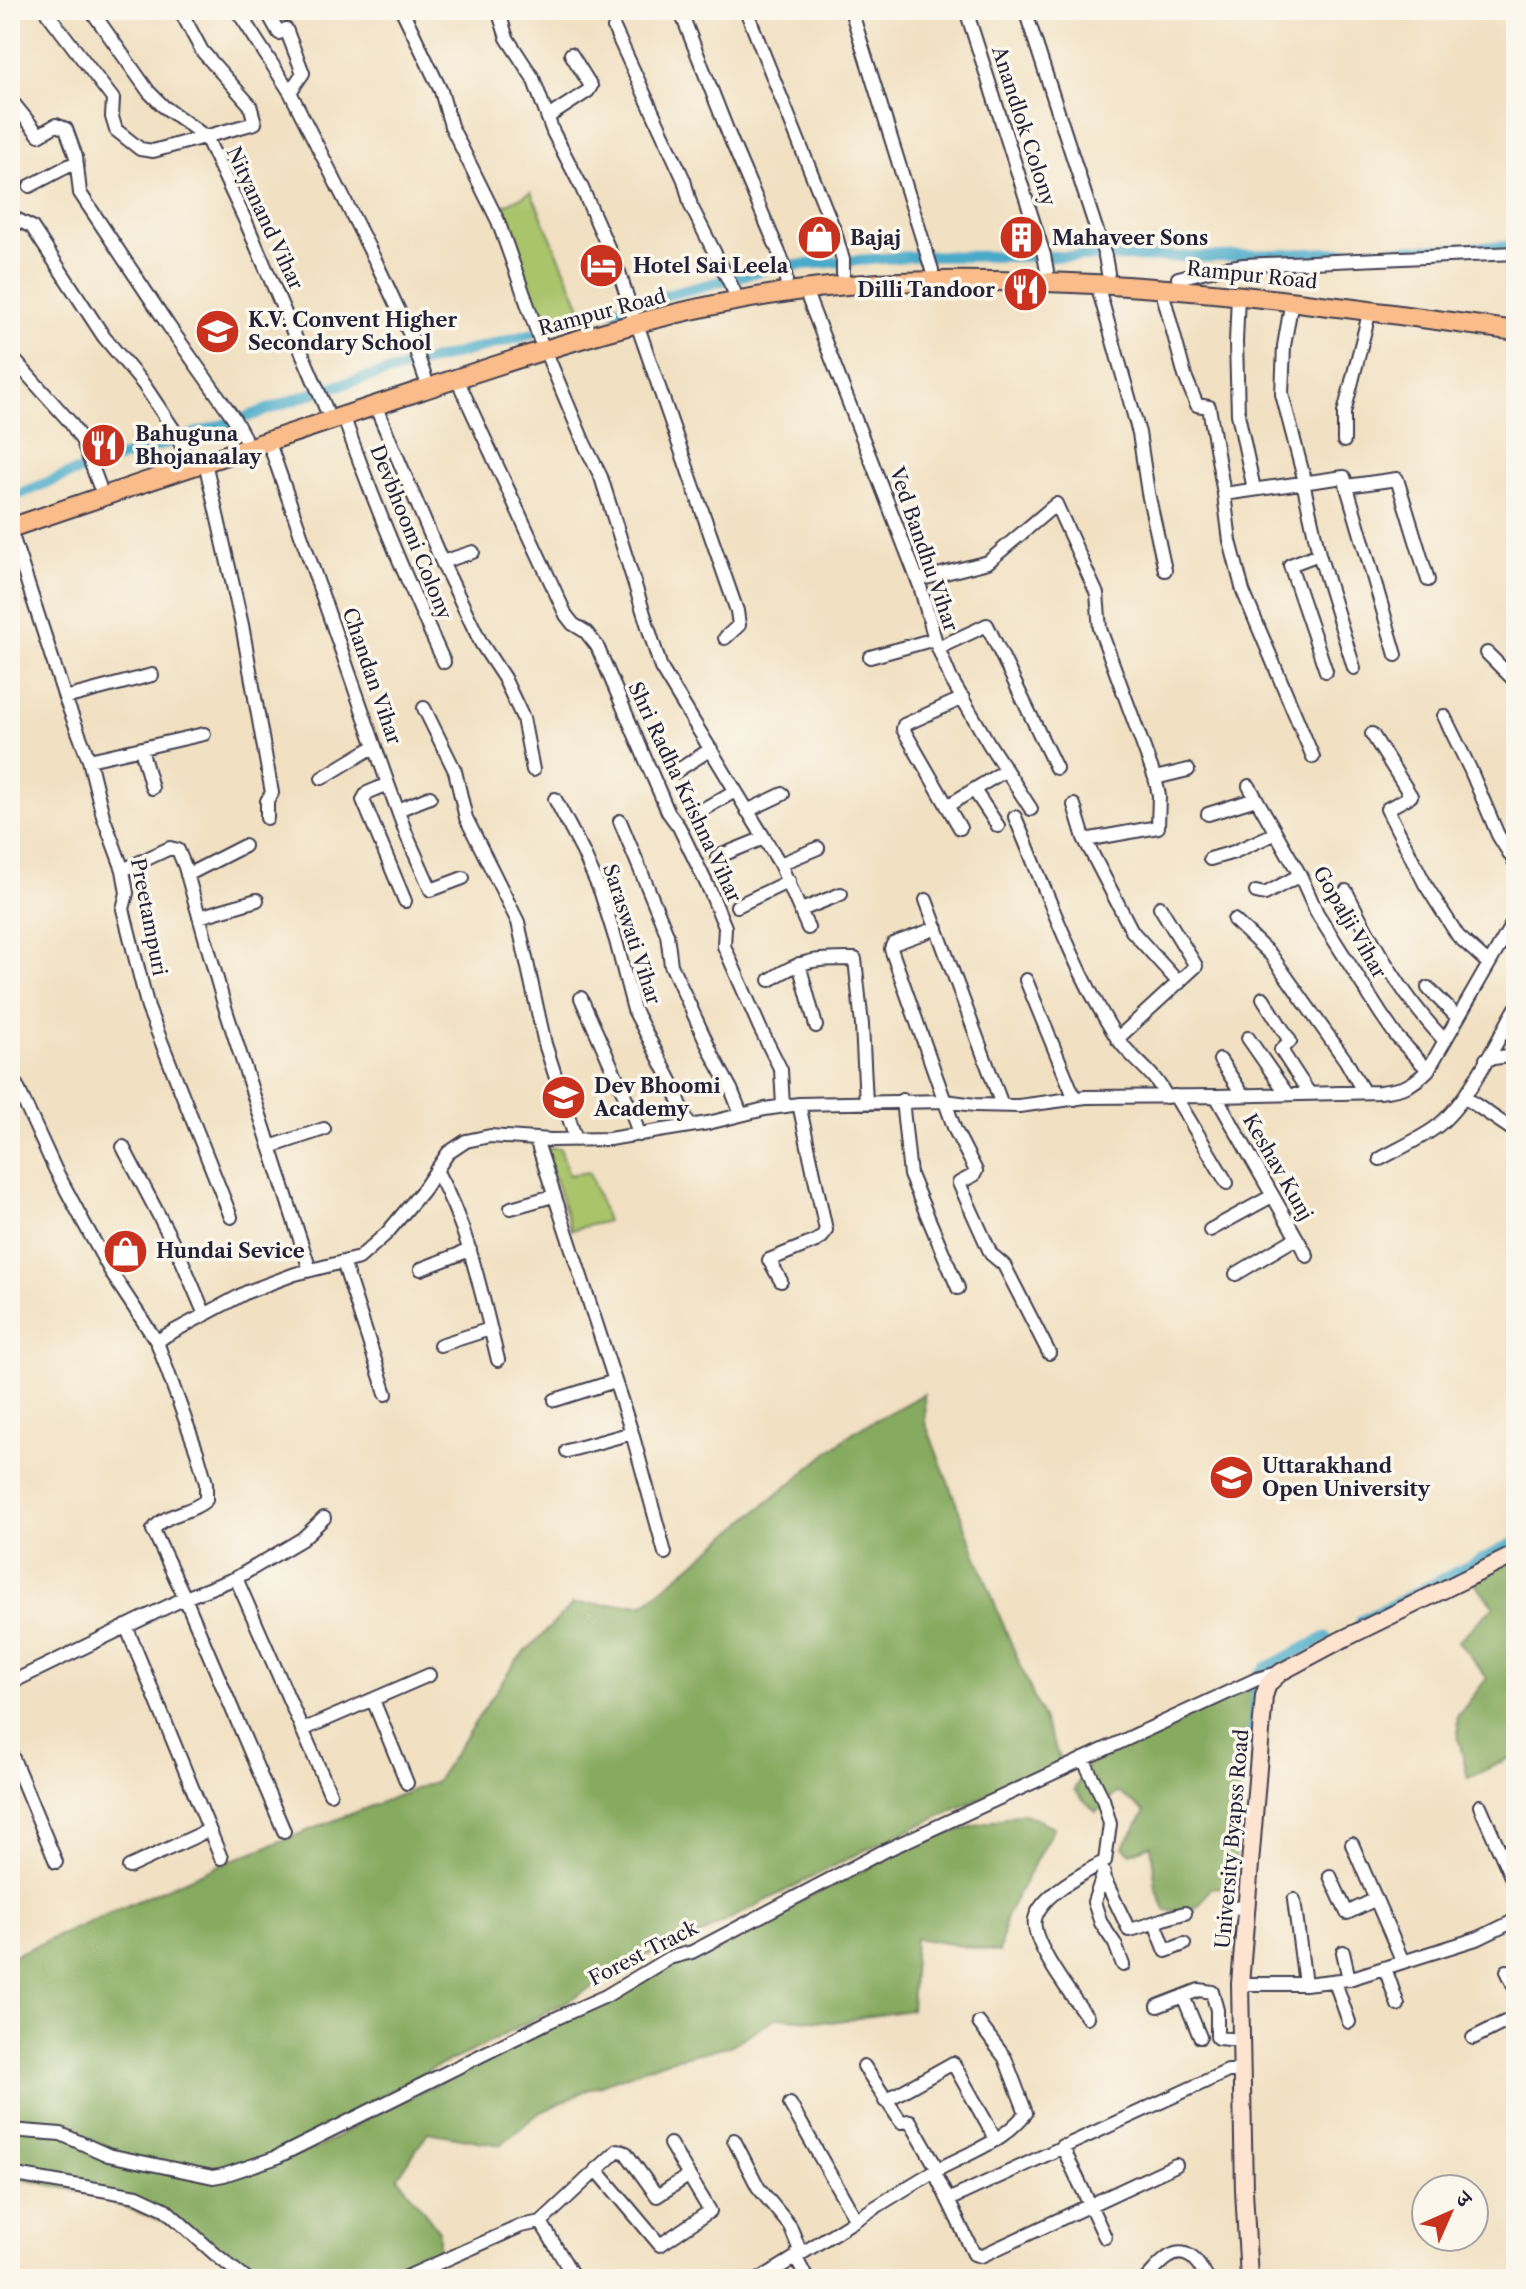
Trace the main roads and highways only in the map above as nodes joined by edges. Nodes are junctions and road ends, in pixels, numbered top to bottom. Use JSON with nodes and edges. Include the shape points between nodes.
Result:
{"nodes":[{"id":1,"x":1104,"y":268,"type":"junction"},
{"id":2,"x":632,"y":312,"type":"junction"},
{"id":3,"x":1516,"y":318,"type":"edge"},
{"id":4,"x":1516,"y":331,"type":"edge"},
{"id":5,"x":543,"y":345,"type":"junction"},
{"id":6,"x":327,"y":401,"type":"junction"},
{"id":7,"x":146,"y":475,"type":"junction"},
{"id":8,"x":10,"y":515,"type":"edge"},
{"id":9,"x":10,"y":528,"type":"edge"},
{"id":10,"x":1516,"y":1554,"type":"edge"},
{"id":11,"x":1249,"y":2279,"type":"edge"}],
"edges":[{"from":1,"to":2,"type":"main road","name":"Rampur Road","via":[[859,284]]},
{"from":1,"to":2,"type":"main road","via":[[1045,261],[929,261],[785,271]]},
{"from":1,"to":3,"type":"main road"},
{"from":1,"to":4,"type":"main road","name":"Rampur Road","via":[[1161,287]]},
{"from":2,"to":5,"type":"main road","name":"Rampur Road"},
{"from":5,"to":6,"type":"main road","via":[[422,367]]},
{"from":5,"to":6,"type":"main road","name":"Rampur Road","via":[[375,405]]},
{"from":6,"to":7,"type":"main road","name":"Rampur Road","via":[[268,440]]},
{"from":6,"to":7,"type":"main road","via":[[181,444]]},
{"from":7,"to":8,"type":"main road","via":[[95,473]]},
{"from":7,"to":9,"type":"main road","name":"Rampur Road"},
{"from":10,"to":11,"type":"main road","name":"University Byapss Road","via":[[1339,1641],[1268,1684],[1241,1907],[1235,2040]]}]}
